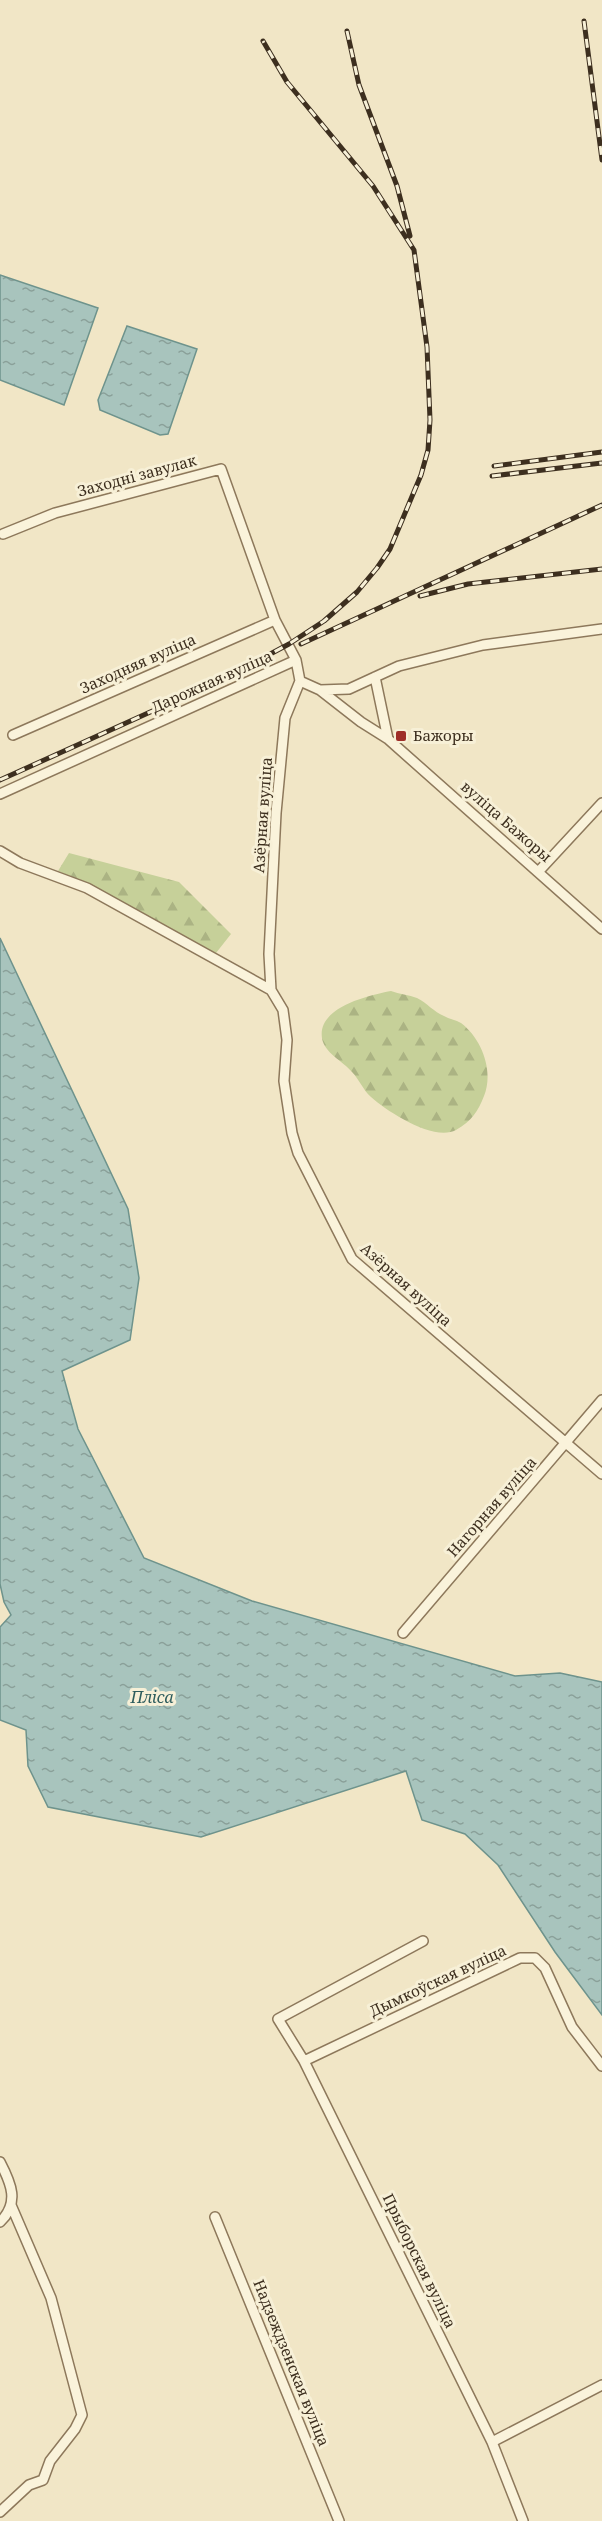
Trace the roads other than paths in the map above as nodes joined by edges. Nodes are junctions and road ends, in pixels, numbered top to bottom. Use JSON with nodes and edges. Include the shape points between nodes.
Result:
{"nodes":[{"id":1,"x":3,"y":534,"type":"dead end"},
{"id":2,"x":275,"y":620,"type":"junction"},
{"id":3,"x":602,"y":629,"type":"edge"},
{"id":4,"x":296,"y":660,"type":"junction"},
{"id":5,"x":375,"y":676,"type":"junction"},
{"id":6,"x":300,"y":681,"type":"junction"},
{"id":7,"x":320,"y":690,"type":"junction"},
{"id":8,"x":13,"y":735,"type":"dead end"},
{"id":9,"x":388,"y":739,"type":"junction"},
{"id":10,"x":0,"y":794,"type":"edge"},
{"id":11,"x":602,"y":803,"type":"edge"},
{"id":12,"x":0,"y":851,"type":"edge"},
{"id":13,"x":539,"y":871,"type":"junction"},
{"id":14,"x":602,"y":929,"type":"edge"},
{"id":15,"x":271,"y":990,"type":"junction"},
{"id":16,"x":602,"y":1400,"type":"edge"},
{"id":17,"x":565,"y":1445,"type":"junction"},
{"id":18,"x":602,"y":1474,"type":"edge"},
{"id":19,"x":403,"y":1633,"type":"dead end"},
{"id":20,"x":423,"y":1941,"type":"dead end"},
{"id":21,"x":304,"y":2061,"type":"junction"},
{"id":22,"x":602,"y":2066,"type":"edge"},
{"id":23,"x":0,"y":2162,"type":"edge"},
{"id":24,"x":11,"y":2205,"type":"junction"},
{"id":25,"x":215,"y":2217,"type":"dead end"},
{"id":26,"x":0,"y":2222,"type":"edge"},
{"id":27,"x":602,"y":2385,"type":"edge"},
{"id":28,"x":492,"y":2442,"type":"junction"},
{"id":29,"x":0,"y":2512,"type":"edge"},
{"id":30,"x":339,"y":2521,"type":"edge"},
{"id":31,"x":524,"y":2521,"type":"edge"}],
"edges":[{"from":1,"to":2,"type":"street","name":"Заходні завулак","via":[[55,513],[221,469]]},
{"from":2,"to":4,"type":"street","name":"Заходні завулак"},
{"from":2,"to":8,"type":"street","name":"Заходняя вуліца"},
{"from":3,"to":5,"type":"street","via":[[483,645]]},
{"from":4,"to":6,"type":"street","name":"Дарожная вуліца"},
{"from":4,"to":10,"type":"street","name":"Дарожная вуліца"},
{"from":5,"to":7,"type":"street","via":[[349,689]]},
{"from":5,"to":9,"type":"street"},
{"from":6,"to":7,"type":"street"},
{"from":6,"to":15,"type":"street","name":"Азёрная вуліца","via":[[285,718],[276,813],[269,954]]},
{"from":7,"to":9,"type":"street","name":"вуліца Бажоры"},
{"from":9,"to":13,"type":"street","name":"вуліца Бажоры"},
{"from":11,"to":13,"type":"street"},
{"from":12,"to":15,"type":"street","via":[[20,863],[87,888]]},
{"from":13,"to":14,"type":"street","name":"вуліца Бажоры"},
{"from":15,"to":17,"type":"street","name":"Азёрная вуліца","via":[[283,1010],[287,1040],[285,1081],[292,1133],[298,1153],[351,1259]]},
{"from":16,"to":17,"type":"street","name":"Нагорная вуліца"},
{"from":17,"to":18,"type":"street","name":"Азёрная вуліца"},
{"from":17,"to":19,"type":"street","name":"Нагорная вуліца"},
{"from":20,"to":21,"type":"street","name":"Прыборская вуліца","via":[[278,2019]]},
{"from":21,"to":22,"type":"street","name":"Дымкоўская вуліца","via":[[520,1958],[535,1958],[544,1968],[572,2027]]},
{"from":21,"to":28,"type":"street","name":"Прыборская вуліца"},
{"from":23,"to":24,"type":"street","via":[[13,2186]]},
{"from":24,"to":26,"type":"street"},
{"from":24,"to":29,"type":"street","via":[[51,2298],[82,2415],[50,2461],[43,2480],[29,2485]]},
{"from":25,"to":30,"type":"street","name":"Надзеждзенская вуліца"},
{"from":27,"to":28,"type":"street"},
{"from":28,"to":31,"type":"street","name":"Прыборская вуліца"}]}
